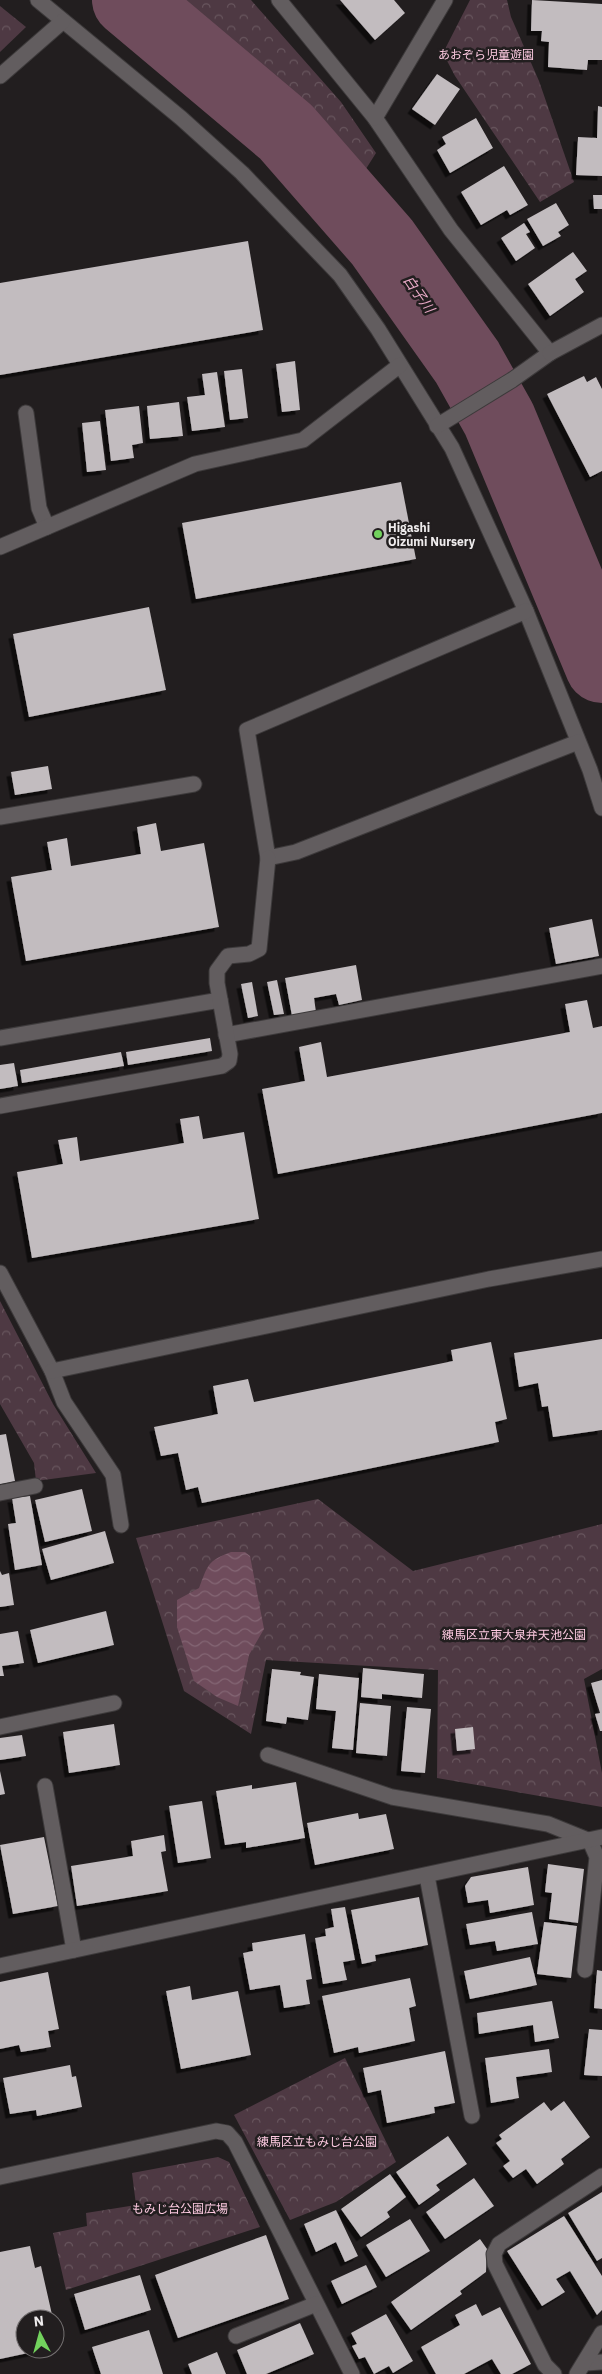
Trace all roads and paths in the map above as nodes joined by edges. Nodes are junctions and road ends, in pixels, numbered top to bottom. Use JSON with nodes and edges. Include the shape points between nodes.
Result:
{"nodes":[{"id":1,"x":38,"y":0,"type":"edge"},
{"id":2,"x":279,"y":0,"type":"edge"},
{"id":3,"x":444,"y":0,"type":"edge"},
{"id":4,"x":64,"y":21,"type":"junction"},
{"id":5,"x":0,"y":76,"type":"edge"},
{"id":6,"x":375,"y":118,"type":"junction"},
{"id":7,"x":602,"y":325,"type":"edge"},
{"id":8,"x":550,"y":353,"type":"junction"},
{"id":9,"x":400,"y":365,"type":"junction"},
{"id":10,"x":26,"y":413,"type":"dead end"},
{"id":11,"x":437,"y":426,"type":"junction"},
{"id":12,"x":47,"y":527,"type":"junction"},
{"id":13,"x":0,"y":547,"type":"edge"},
{"id":14,"x":526,"y":611,"type":"junction"},
{"id":15,"x":578,"y":742,"type":"junction"},
{"id":16,"x":194,"y":784,"type":"dead end"},
{"id":17,"x":602,"y":808,"type":"edge"},
{"id":18,"x":0,"y":817,"type":"edge"},
{"id":19,"x":268,"y":858,"type":"junction"},
{"id":20,"x":602,"y":966,"type":"edge"},
{"id":21,"x":220,"y":1000,"type":"junction"},
{"id":22,"x":226,"y":1035,"type":"junction"},
{"id":23,"x":0,"y":1038,"type":"edge"},
{"id":24,"x":0,"y":1106,"type":"edge"},
{"id":25,"x":602,"y":1259,"type":"edge"},
{"id":26,"x":0,"y":1273,"type":"edge"},
{"id":27,"x":52,"y":1371,"type":"junction"},
{"id":28,"x":35,"y":1486,"type":"dead end"},
{"id":29,"x":0,"y":1493,"type":"edge"},
{"id":30,"x":121,"y":1525,"type":"dead end"},
{"id":31,"x":114,"y":1703,"type":"dead end"},
{"id":32,"x":0,"y":1727,"type":"edge"},
{"id":33,"x":268,"y":1755,"type":"dead end"},
{"id":34,"x":45,"y":1786,"type":"dead end"},
{"id":35,"x":596,"y":1839,"type":"edge"},
{"id":36,"x":427,"y":1876,"type":"junction"},
{"id":37,"x":74,"y":1950,"type":"junction"},
{"id":38,"x":0,"y":1966,"type":"edge"},
{"id":39,"x":585,"y":1970,"type":"dead end"},
{"id":40,"x":472,"y":2116,"type":"dead end"},
{"id":41,"x":602,"y":2176,"type":"edge"},
{"id":42,"x":0,"y":2177,"type":"edge"},
{"id":43,"x":316,"y":2304,"type":"junction"},
{"id":44,"x":602,"y":2333,"type":"edge"},
{"id":45,"x":236,"y":2336,"type":"dead end"},
{"id":46,"x":602,"y":2362,"type":"edge"},
{"id":47,"x":582,"y":2368,"type":"edge"},
{"id":48,"x":352,"y":2374,"type":"edge"},
{"id":49,"x":554,"y":2374,"type":"edge"}],
"edges":[{"from":1,"to":4,"type":"street"},
{"from":2,"to":6,"type":"street"},
{"from":3,"to":6,"type":"street"},
{"from":4,"to":5,"type":"street"},
{"from":4,"to":9,"type":"street","via":[[242,173],[340,275]]},
{"from":6,"to":8,"type":"street","via":[[451,230]]},
{"from":7,"to":8,"type":"street"},
{"from":8,"to":11,"type":"street"},
{"from":9,"to":11,"type":"street"},
{"from":9,"to":12,"type":"street","via":[[303,440],[195,464]]},
{"from":10,"to":12,"type":"street","via":[[39,508]]},
{"from":11,"to":14,"type":"street","via":[[452,448]]},
{"from":12,"to":13,"type":"street"},
{"from":14,"to":15,"type":"street"},
{"from":14,"to":19,"type":"street","via":[[247,730]]},
{"from":15,"to":17,"type":"street"},
{"from":15,"to":19,"type":"street","via":[[296,852]]},
{"from":16,"to":18,"type":"street"},
{"from":19,"to":21,"type":"street","via":[[260,949],[249,954],[228,956],[221,963],[217,971]]},
{"from":20,"to":22,"type":"street"},
{"from":21,"to":22,"type":"street"},
{"from":21,"to":23,"type":"street"},
{"from":22,"to":24,"type":"street","via":[[230,1054],[222,1066]]},
{"from":25,"to":27,"type":"street"},
{"from":26,"to":27,"type":"street"},
{"from":27,"to":30,"type":"street","via":[[64,1402],[113,1475]]},
{"from":28,"to":29,"type":"street"},
{"from":31,"to":32,"type":"street"},
{"from":33,"to":35,"type":"street","via":[[392,1797],[548,1824]]},
{"from":34,"to":37,"type":"street"},
{"from":35,"to":36,"type":"street"},
{"from":35,"to":39,"type":"street"},
{"from":36,"to":37,"type":"street"},
{"from":36,"to":40,"type":"street"},
{"from":37,"to":38,"type":"street"},
{"from":41,"to":49,"type":"street","via":[[499,2244],[494,2254],[495,2264],[545,2365]]},
{"from":42,"to":43,"type":"street","via":[[216,2131],[228,2133]]},
{"from":43,"to":45,"type":"street"},
{"from":43,"to":48,"type":"street"},
{"from":44,"to":47,"type":"street"},
{"from":46,"to":47,"type":"street"}]}
